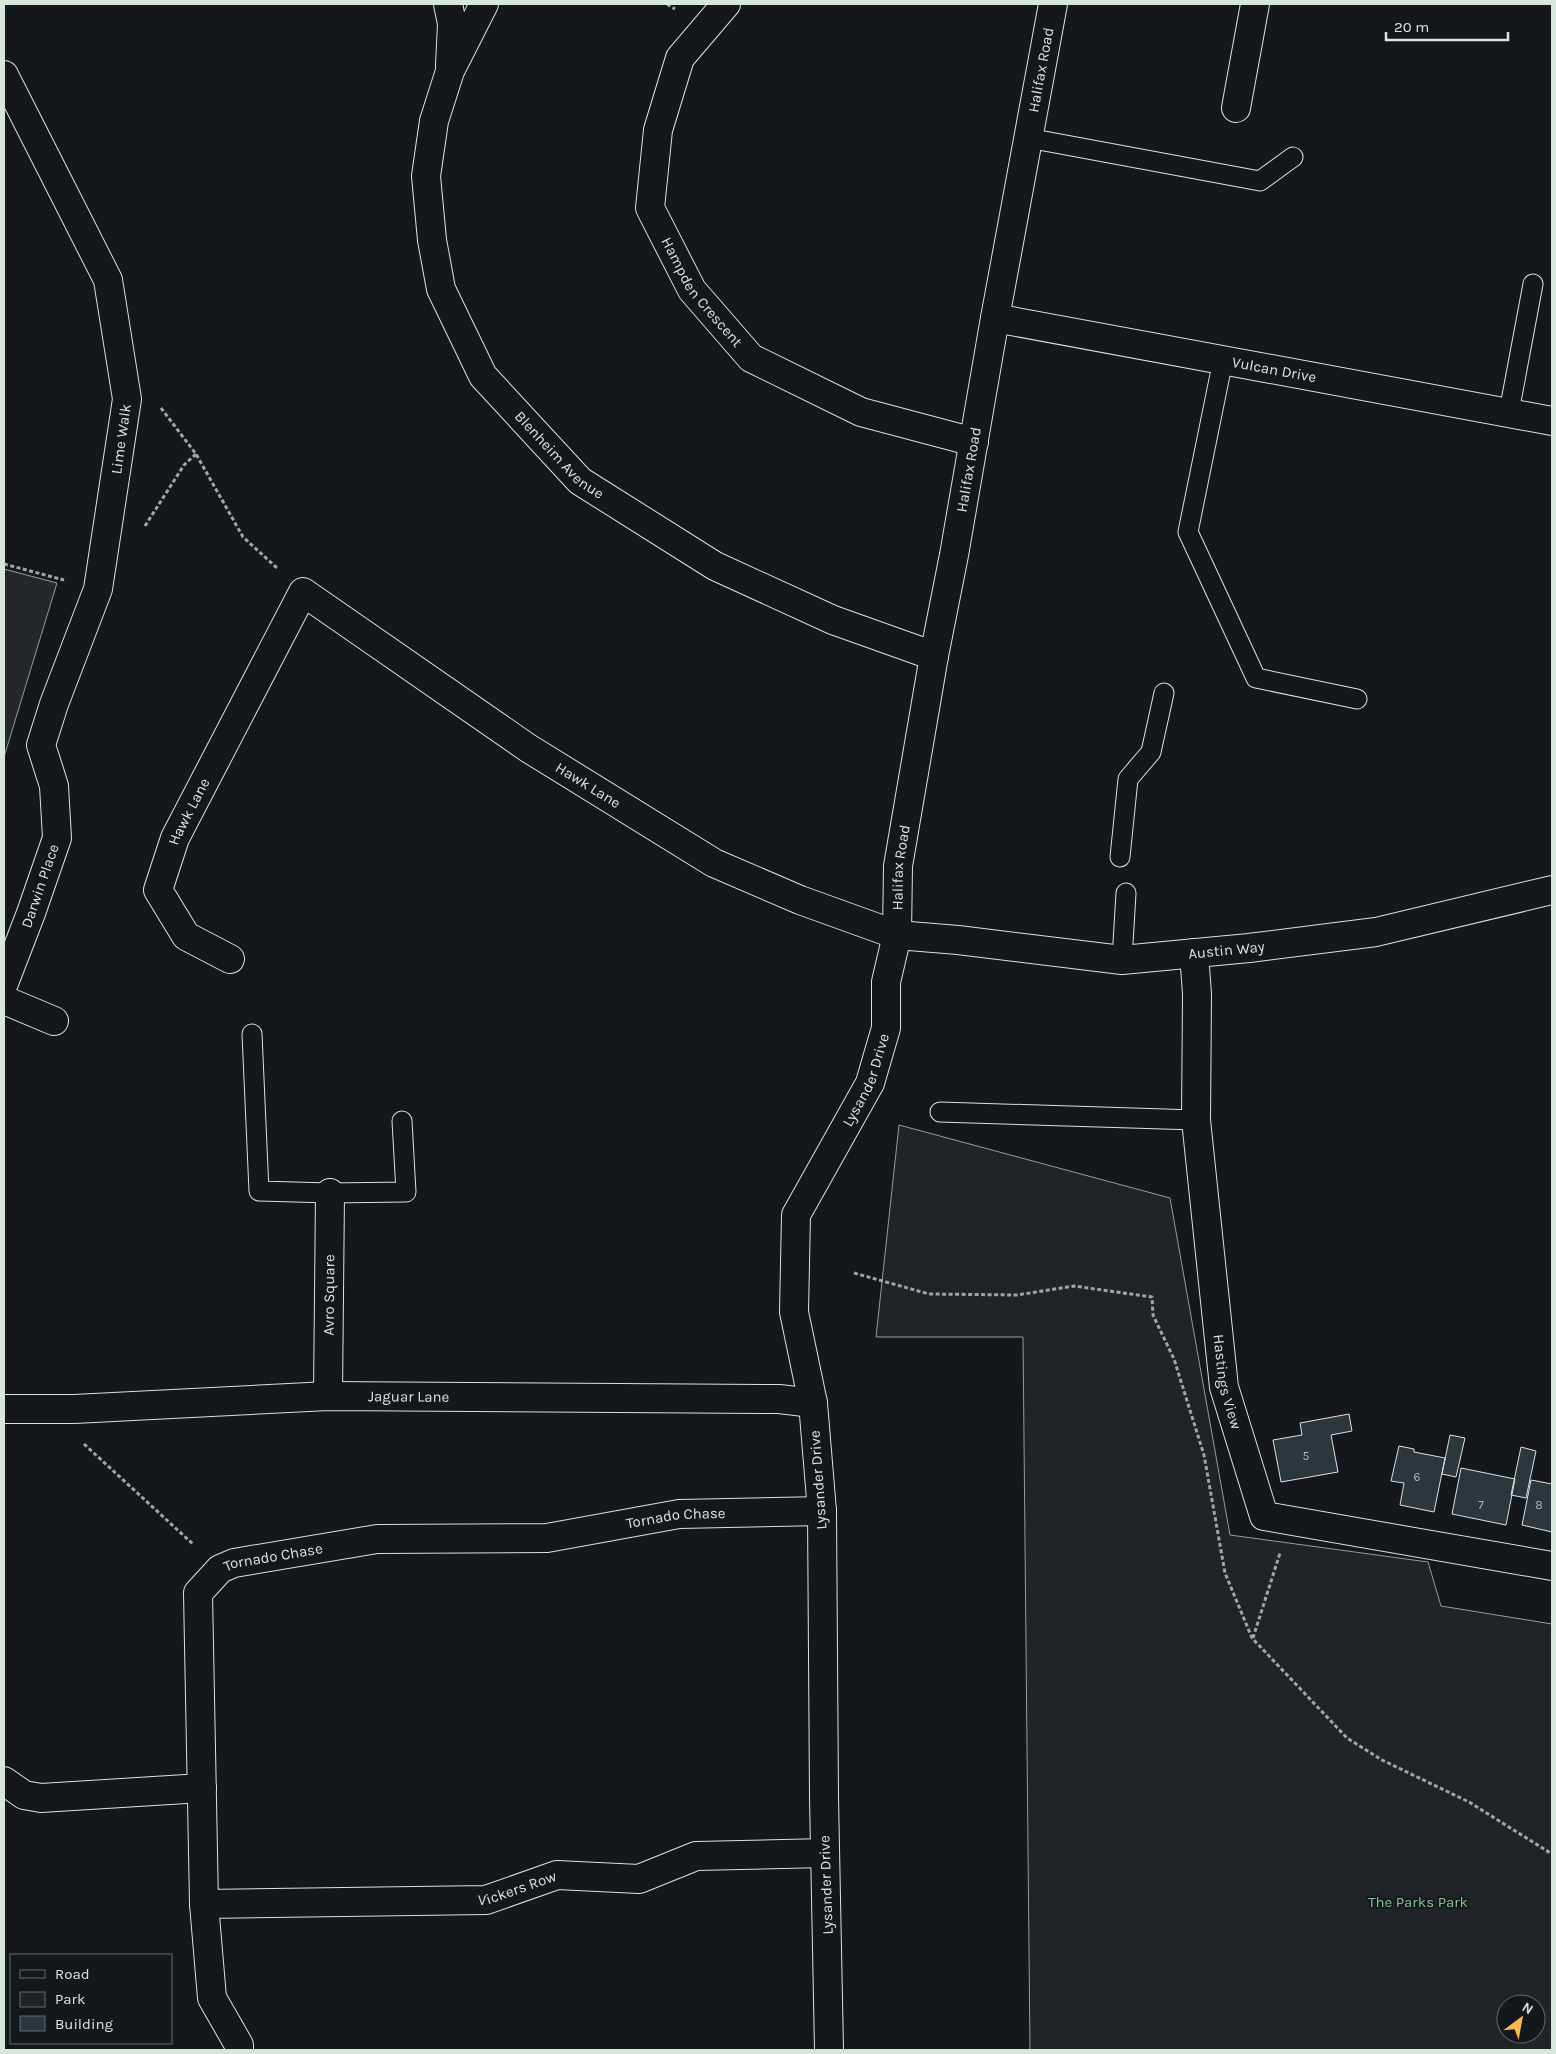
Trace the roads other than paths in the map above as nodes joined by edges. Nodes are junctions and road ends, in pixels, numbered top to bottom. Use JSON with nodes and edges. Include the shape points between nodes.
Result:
{"nodes":[{"id":1,"x":448,"y":4,"type":"edge"},
{"id":2,"x":484,"y":4,"type":"edge"},
{"id":3,"x":726,"y":4,"type":"edge"},
{"id":4,"x":1053,"y":4,"type":"edge"},
{"id":5,"x":1255,"y":4,"type":"edge"},
{"id":6,"x":450,"y":71,"type":"junction"},
{"id":7,"x":4,"y":76,"type":"edge"},
{"id":8,"x":1236,"y":108,"type":"dead end"},
{"id":9,"x":1028,"y":138,"type":"junction"},
{"id":10,"x":1293,"y":157,"type":"dead end"},
{"id":11,"x":1533,"y":284,"type":"dead end"},
{"id":12,"x":995,"y":318,"type":"junction"},
{"id":13,"x":1223,"y":360,"type":"junction"},
{"id":14,"x":1509,"y":412,"type":"junction"},
{"id":15,"x":1552,"y":421,"type":"edge"},
{"id":16,"x":974,"y":442,"type":"junction"},
{"id":17,"x":934,"y":656,"type":"junction"},
{"id":18,"x":1164,"y":693,"type":"dead end"},
{"id":19,"x":1357,"y":699,"type":"dead end"},
{"id":20,"x":54,"y":786,"type":"joint"},
{"id":21,"x":1120,"y":857,"type":"dead end"},
{"id":22,"x":1552,"y":890,"type":"edge"},
{"id":23,"x":1126,"y":893,"type":"dead end"},
{"id":24,"x":897,"y":935,"type":"junction"},
{"id":25,"x":1194,"y":953,"type":"junction"},
{"id":26,"x":230,"y":959,"type":"dead end"},
{"id":27,"x":1122,"y":960,"type":"junction"},
{"id":28,"x":4,"y":983,"type":"edge"},
{"id":29,"x":4,"y":1000,"type":"edge"},
{"id":30,"x":54,"y":1021,"type":"dead end"},
{"id":31,"x":252,"y":1034,"type":"dead end"},
{"id":32,"x":940,"y":1112,"type":"dead end"},
{"id":33,"x":1196,"y":1120,"type":"junction"},
{"id":34,"x":402,"y":1121,"type":"dead end"},
{"id":35,"x":330,"y":1193,"type":"junction"},
{"id":36,"x":328,"y":1396,"type":"junction"},
{"id":37,"x":813,"y":1403,"type":"junction"},
{"id":38,"x":4,"y":1409,"type":"edge"},
{"id":39,"x":822,"y":1511,"type":"junction"},
{"id":40,"x":1552,"y":1566,"type":"edge"},
{"id":41,"x":4,"y":1781,"type":"edge"},
{"id":42,"x":202,"y":1788,"type":"junction"},
{"id":43,"x":825,"y":1853,"type":"junction"},
{"id":44,"x":204,"y":1904,"type":"junction"},
{"id":45,"x":239,"y":2050,"type":"edge"},
{"id":46,"x":828,"y":2050,"type":"edge"}],
"edges":[{"from":1,"to":6,"type":"street","name":"Blenheim Avenue","via":[[452,24]]},
{"from":2,"to":6,"type":"street","name":"Blenheim Avenue"},
{"from":3,"to":16,"type":"street","name":"Hampden Crescent","via":[[680,58],[658,130],[650,208],[692,290],[751,358],[861,412]]},
{"from":4,"to":9,"type":"street","name":"Halifax Road"},
{"from":5,"to":8,"type":"street"},
{"from":6,"to":17,"type":"street","name":"Blenheim Avenue","via":[[434,121],[426,176],[432,240],[441,289],[483,376],[580,481],[715,566],[833,620]]},
{"from":7,"to":20,"type":"street","name":"Lime Walk","via":[[108,280],[127,398],[98,589],[41,745]]},
{"from":9,"to":10,"type":"lane","via":[[1260,181]]},
{"from":9,"to":12,"type":"street","name":"Halifax Road"},
{"from":11,"to":14,"type":"lane"},
{"from":12,"to":13,"type":"street","name":"Vulcan Drive"},
{"from":12,"to":16,"type":"street","name":"Halifax Road"},
{"from":13,"to":14,"type":"street","name":"Vulcan Drive"},
{"from":13,"to":19,"type":"lane","via":[[1188,532],[1256,678]]},
{"from":14,"to":15,"type":"street","name":"Vulcan Drive"},
{"from":16,"to":17,"type":"street","name":"Halifax Road"},
{"from":17,"to":24,"type":"street","name":"Halifax Road","via":[[898,866]]},
{"from":18,"to":21,"type":"lane","via":[[1151,752],[1128,779]]},
{"from":20,"to":28,"type":"street","name":"Darwin Place","via":[[57,838]]},
{"from":22,"to":25,"type":"street","name":"Austin Way","via":[[1376,932]]},
{"from":23,"to":27,"type":"lane"},
{"from":24,"to":26,"type":"street","name":"Hawk Lane","via":[[800,900],[714,863],[528,748],[303,592],[175,838],[158,890],[186,936]]},
{"from":24,"to":27,"type":"street","name":"Austin Way"},
{"from":24,"to":37,"type":"street","name":"Lysander Drive","via":[[886,982],[886,1028],[870,1083],[796,1215],[794,1312]]},
{"from":25,"to":27,"type":"street","name":"Austin Way"},
{"from":25,"to":33,"type":"street","name":"Hastings View","via":[[1197,994]]},
{"from":29,"to":30,"type":"street"},
{"from":31,"to":35,"type":"lane","via":[[259,1191]]},
{"from":32,"to":33,"type":"lane"},
{"from":33,"to":40,"type":"street","name":"Hastings View","via":[[1224,1387],[1264,1516]]},
{"from":34,"to":35,"type":"lane","via":[[406,1192]]},
{"from":35,"to":36,"type":"street","name":"Avro Square"},
{"from":36,"to":37,"type":"street","name":"Jaguar Lane"},
{"from":36,"to":38,"type":"street","name":"Jaguar Lane","via":[[74,1409]]},
{"from":37,"to":39,"type":"street","name":"Lysander Drive"},
{"from":39,"to":42,"type":"street","name":"Tornado Chase","via":[[679,1514],[547,1538],[377,1539],[234,1563],[220,1569],[198,1594]]},
{"from":39,"to":43,"type":"street","name":"Lysander Drive"},
{"from":41,"to":42,"type":"street","via":[[24,1795],[41,1798]]},
{"from":42,"to":44,"type":"street","name":"Tornado Chase"},
{"from":43,"to":44,"type":"street","name":"Vickers Row","via":[[696,1856],[639,1879],[557,1875],[486,1900]]},
{"from":43,"to":46,"type":"street","name":"Lysander Drive"},
{"from":44,"to":45,"type":"street","name":"Tornado Chase","via":[[212,1998]]}]}
